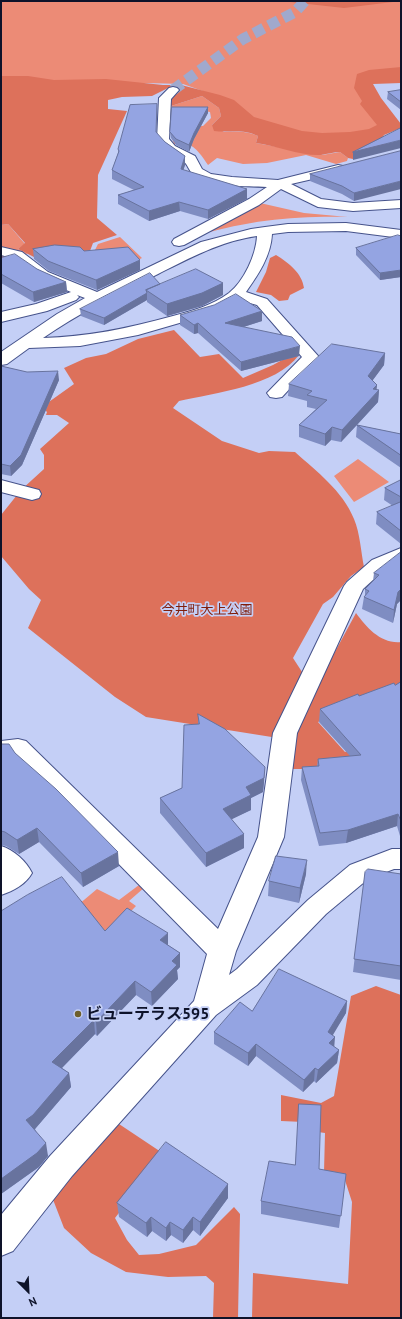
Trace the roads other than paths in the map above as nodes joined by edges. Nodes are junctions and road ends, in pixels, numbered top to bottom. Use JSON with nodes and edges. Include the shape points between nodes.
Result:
{"nodes":[{"id":1,"x":173,"y":90,"type":"tunnel mouth"},
{"id":2,"x":349,"y":166,"type":"edge"},
{"id":3,"x":282,"y":184,"type":"junction"},
{"id":4,"x":401,"y":204,"type":"edge"},
{"id":5,"x":401,"y":217,"type":"edge"},
{"id":6,"x":265,"y":231,"type":"junction"},
{"id":7,"x":401,"y":234,"type":"edge"},
{"id":8,"x":166,"y":248,"type":"dead end"},
{"id":9,"x":1,"y":251,"type":"edge"},
{"id":10,"x":107,"y":278,"type":"edge"},
{"id":11,"x":95,"y":292,"type":"junction"},
{"id":12,"x":236,"y":294,"type":"junction"},
{"id":13,"x":71,"y":297,"type":"dead end"},
{"id":14,"x":1,"y":317,"type":"edge"},
{"id":15,"x":25,"y":343,"type":"junction"},
{"id":16,"x":1,"y":360,"type":"edge"},
{"id":17,"x":276,"y":393,"type":"dead end"},
{"id":18,"x":1,"y":486,"type":"edge"},
{"id":19,"x":32,"y":494,"type":"dead end"},
{"id":20,"x":401,"y":554,"type":"edge"},
{"id":21,"x":1,"y":749,"type":"edge"},
{"id":22,"x":1,"y":856,"type":"edge"},
{"id":23,"x":401,"y":859,"type":"edge"},
{"id":24,"x":1,"y":885,"type":"edge"},
{"id":25,"x":222,"y":951,"type":"junction"},
{"id":26,"x":206,"y":1007,"type":"junction"},
{"id":27,"x":1,"y":1240,"type":"edge"}],
"edges":[{"from":1,"to":3,"type":"street","via":[[165,98],[163,140],[171,149],[190,159],[197,172],[208,177],[232,181]]},
{"from":2,"to":3,"type":"street","via":[[285,181]]},
{"from":3,"to":4,"type":"street","via":[[318,203],[353,207]]},
{"from":3,"to":5,"type":"street","via":[[292,203],[301,208]]},
{"from":3,"to":8,"type":"street","via":[[254,202]]},
{"from":6,"to":7,"type":"street","via":[[316,226],[373,229]]},
{"from":6,"to":11,"type":"street","via":[[206,245]]},
{"from":6,"to":12,"type":"street","via":[[264,246]]},
{"from":9,"to":11,"type":"street","via":[[16,255],[42,275]]},
{"from":10,"to":11,"type":"street"},
{"from":11,"to":15,"type":"street"},
{"from":12,"to":15,"type":"street","via":[[218,306],[134,331],[82,341]]},
{"from":12,"to":17,"type":"street","via":[[262,302],[311,357]]},
{"from":13,"to":14,"type":"street","via":[[41,308]]},
{"from":15,"to":16,"type":"street"},
{"from":18,"to":19,"type":"street"},
{"from":20,"to":25,"type":"street","via":[[378,564],[354,586],[285,733],[271,837]]},
{"from":21,"to":25,"type":"street","via":[[18,747]]},
{"from":22,"to":24,"type":"street","via":[[19,873]]},
{"from":23,"to":26,"type":"street","via":[[392,859],[359,872],[317,907],[247,977]]},
{"from":25,"to":26,"type":"street"},
{"from":26,"to":27,"type":"street","via":[[60,1166]]}]}
